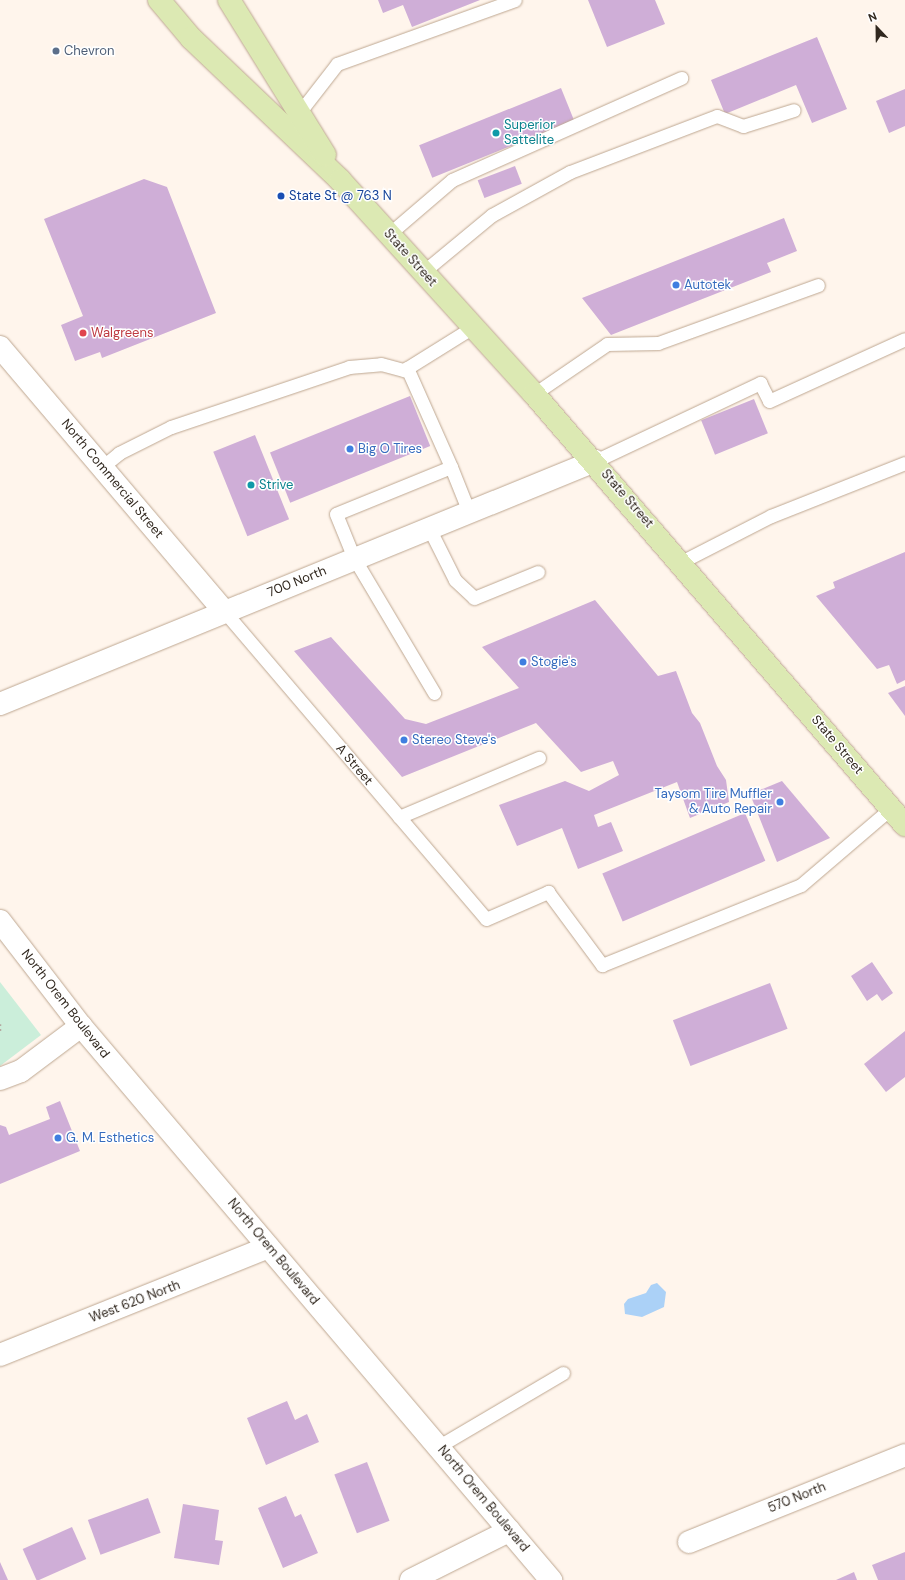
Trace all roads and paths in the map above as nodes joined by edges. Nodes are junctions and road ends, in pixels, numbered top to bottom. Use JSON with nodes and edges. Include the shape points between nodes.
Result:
{"nodes":[{"id":1,"x":159,"y":0,"type":"edge"},
{"id":2,"x":229,"y":0,"type":"edge"},
{"id":3,"x":514,"y":0,"type":"edge"},
{"id":4,"x":681,"y":78,"type":"dead end"},
{"id":5,"x":794,"y":110,"type":"dead end"},
{"id":6,"x":299,"y":113,"type":"junction"},
{"id":7,"x":340,"y":180,"type":"junction"},
{"id":8,"x":388,"y":234,"type":"junction"},
{"id":9,"x":423,"y":272,"type":"junction"},
{"id":10,"x":818,"y":285,"type":"dead end"},
{"id":11,"x":473,"y":327,"type":"junction"},
{"id":12,"x":905,"y":339,"type":"edge"},
{"id":13,"x":0,"y":347,"type":"edge"},
{"id":14,"x":407,"y":368,"type":"junction"},
{"id":15,"x":534,"y":394,"type":"junction"},
{"id":16,"x":594,"y":461,"type":"junction"},
{"id":17,"x":905,"y":463,"type":"edge"},
{"id":18,"x":102,"y":467,"type":"junction"},
{"id":19,"x":451,"y":467,"type":"junction"},
{"id":20,"x":469,"y":512,"type":"junction"},
{"id":21,"x":429,"y":528,"type":"junction"},
{"id":22,"x":354,"y":558,"type":"junction"},
{"id":23,"x":681,"y":562,"type":"junction"},
{"id":24,"x":538,"y":572,"type":"dead end"},
{"id":25,"x":224,"y":611,"type":"junction"},
{"id":26,"x":434,"y":694,"type":"dead end"},
{"id":27,"x":0,"y":704,"type":"edge"},
{"id":28,"x":539,"y":758,"type":"dead end"},
{"id":29,"x":890,"y":808,"type":"junction"},
{"id":30,"x":399,"y":817,"type":"junction"},
{"id":31,"x":905,"y":825,"type":"edge"},
{"id":32,"x":0,"y":921,"type":"edge"},
{"id":33,"x":0,"y":1024,"type":"edge"},
{"id":34,"x":81,"y":1026,"type":"junction"},
{"id":35,"x":0,"y":1032,"type":"edge"},
{"id":36,"x":0,"y":1079,"type":"edge"},
{"id":37,"x":268,"y":1247,"type":"junction"},
{"id":38,"x":0,"y":1355,"type":"edge"},
{"id":39,"x":563,"y":1373,"type":"dead end"},
{"id":40,"x":439,"y":1446,"type":"junction"},
{"id":41,"x":905,"y":1455,"type":"edge"},
{"id":42,"x":509,"y":1531,"type":"junction"},
{"id":43,"x":689,"y":1542,"type":"dead end"},
{"id":44,"x":411,"y":1580,"type":"edge"},
{"id":45,"x":551,"y":1580,"type":"edge"}],
"edges":[{"from":1,"to":7,"type":"main road","name":"State Street","via":[[191,38]]},
{"from":2,"to":6,"type":"main road","name":"State Street"},
{"from":3,"to":6,"type":"lane","via":[[338,64]]},
{"from":4,"to":8,"type":"lane","via":[[452,180]]},
{"from":5,"to":9,"type":"lane","via":[[743,126],[717,116],[570,172],[492,215]]},
{"from":6,"to":7,"type":"main road","name":"State Street"},
{"from":7,"to":8,"type":"main road","name":"State Street"},
{"from":8,"to":9,"type":"main road","name":"State Street"},
{"from":9,"to":11,"type":"main road","name":"State Street"},
{"from":10,"to":15,"type":"lane","via":[[658,343],[607,344]]},
{"from":11,"to":14,"type":"lane"},
{"from":11,"to":15,"type":"main road","name":"State Street"},
{"from":12,"to":16,"type":"lane","via":[[769,401],[760,383]]},
{"from":13,"to":18,"type":"street","name":"North Commercial Street"},
{"from":14,"to":18,"type":"lane","via":[[381,364],[349,367],[171,427],[119,453]]},
{"from":14,"to":19,"type":"lane"},
{"from":15,"to":16,"type":"main road","name":"State Street"},
{"from":16,"to":20,"type":"street","name":"700 North"},
{"from":16,"to":23,"type":"main road","name":"State Street"},
{"from":17,"to":23,"type":"lane","via":[[771,516]]},
{"from":18,"to":25,"type":"street","name":"North Commercial Street"},
{"from":19,"to":20,"type":"lane"},
{"from":19,"to":22,"type":"lane","via":[[336,514]]},
{"from":20,"to":21,"type":"street","name":"700 North"},
{"from":21,"to":22,"type":"street","name":"700 North"},
{"from":21,"to":24,"type":"lane","via":[[455,580],[474,598]]},
{"from":22,"to":25,"type":"street","name":"700 North"},
{"from":22,"to":26,"type":"lane"},
{"from":23,"to":29,"type":"main road","name":"State Street"},
{"from":25,"to":27,"type":"street","name":"700 North"},
{"from":25,"to":30,"type":"lane","name":"A Street"},
{"from":28,"to":30,"type":"lane"},
{"from":29,"to":30,"type":"lane","name":"A Street","via":[[801,885],[602,965],[548,892],[486,919]]},
{"from":29,"to":31,"type":"main road","name":"State Street"},
{"from":32,"to":34,"type":"street","name":"North Orem Boulevard"},
{"from":33,"to":35,"type":"path"},
{"from":34,"to":36,"type":"street","via":[[21,1071]]},
{"from":34,"to":37,"type":"street","name":"North Orem Boulevard"},
{"from":37,"to":38,"type":"street","name":"West 620 North"},
{"from":37,"to":40,"type":"street","name":"North Orem Boulevard"},
{"from":39,"to":40,"type":"lane"},
{"from":40,"to":42,"type":"street","name":"North Orem Boulevard"},
{"from":41,"to":43,"type":"street","name":"570 North"},
{"from":42,"to":44,"type":"street"},
{"from":42,"to":45,"type":"street","name":"North Orem Boulevard"}]}
